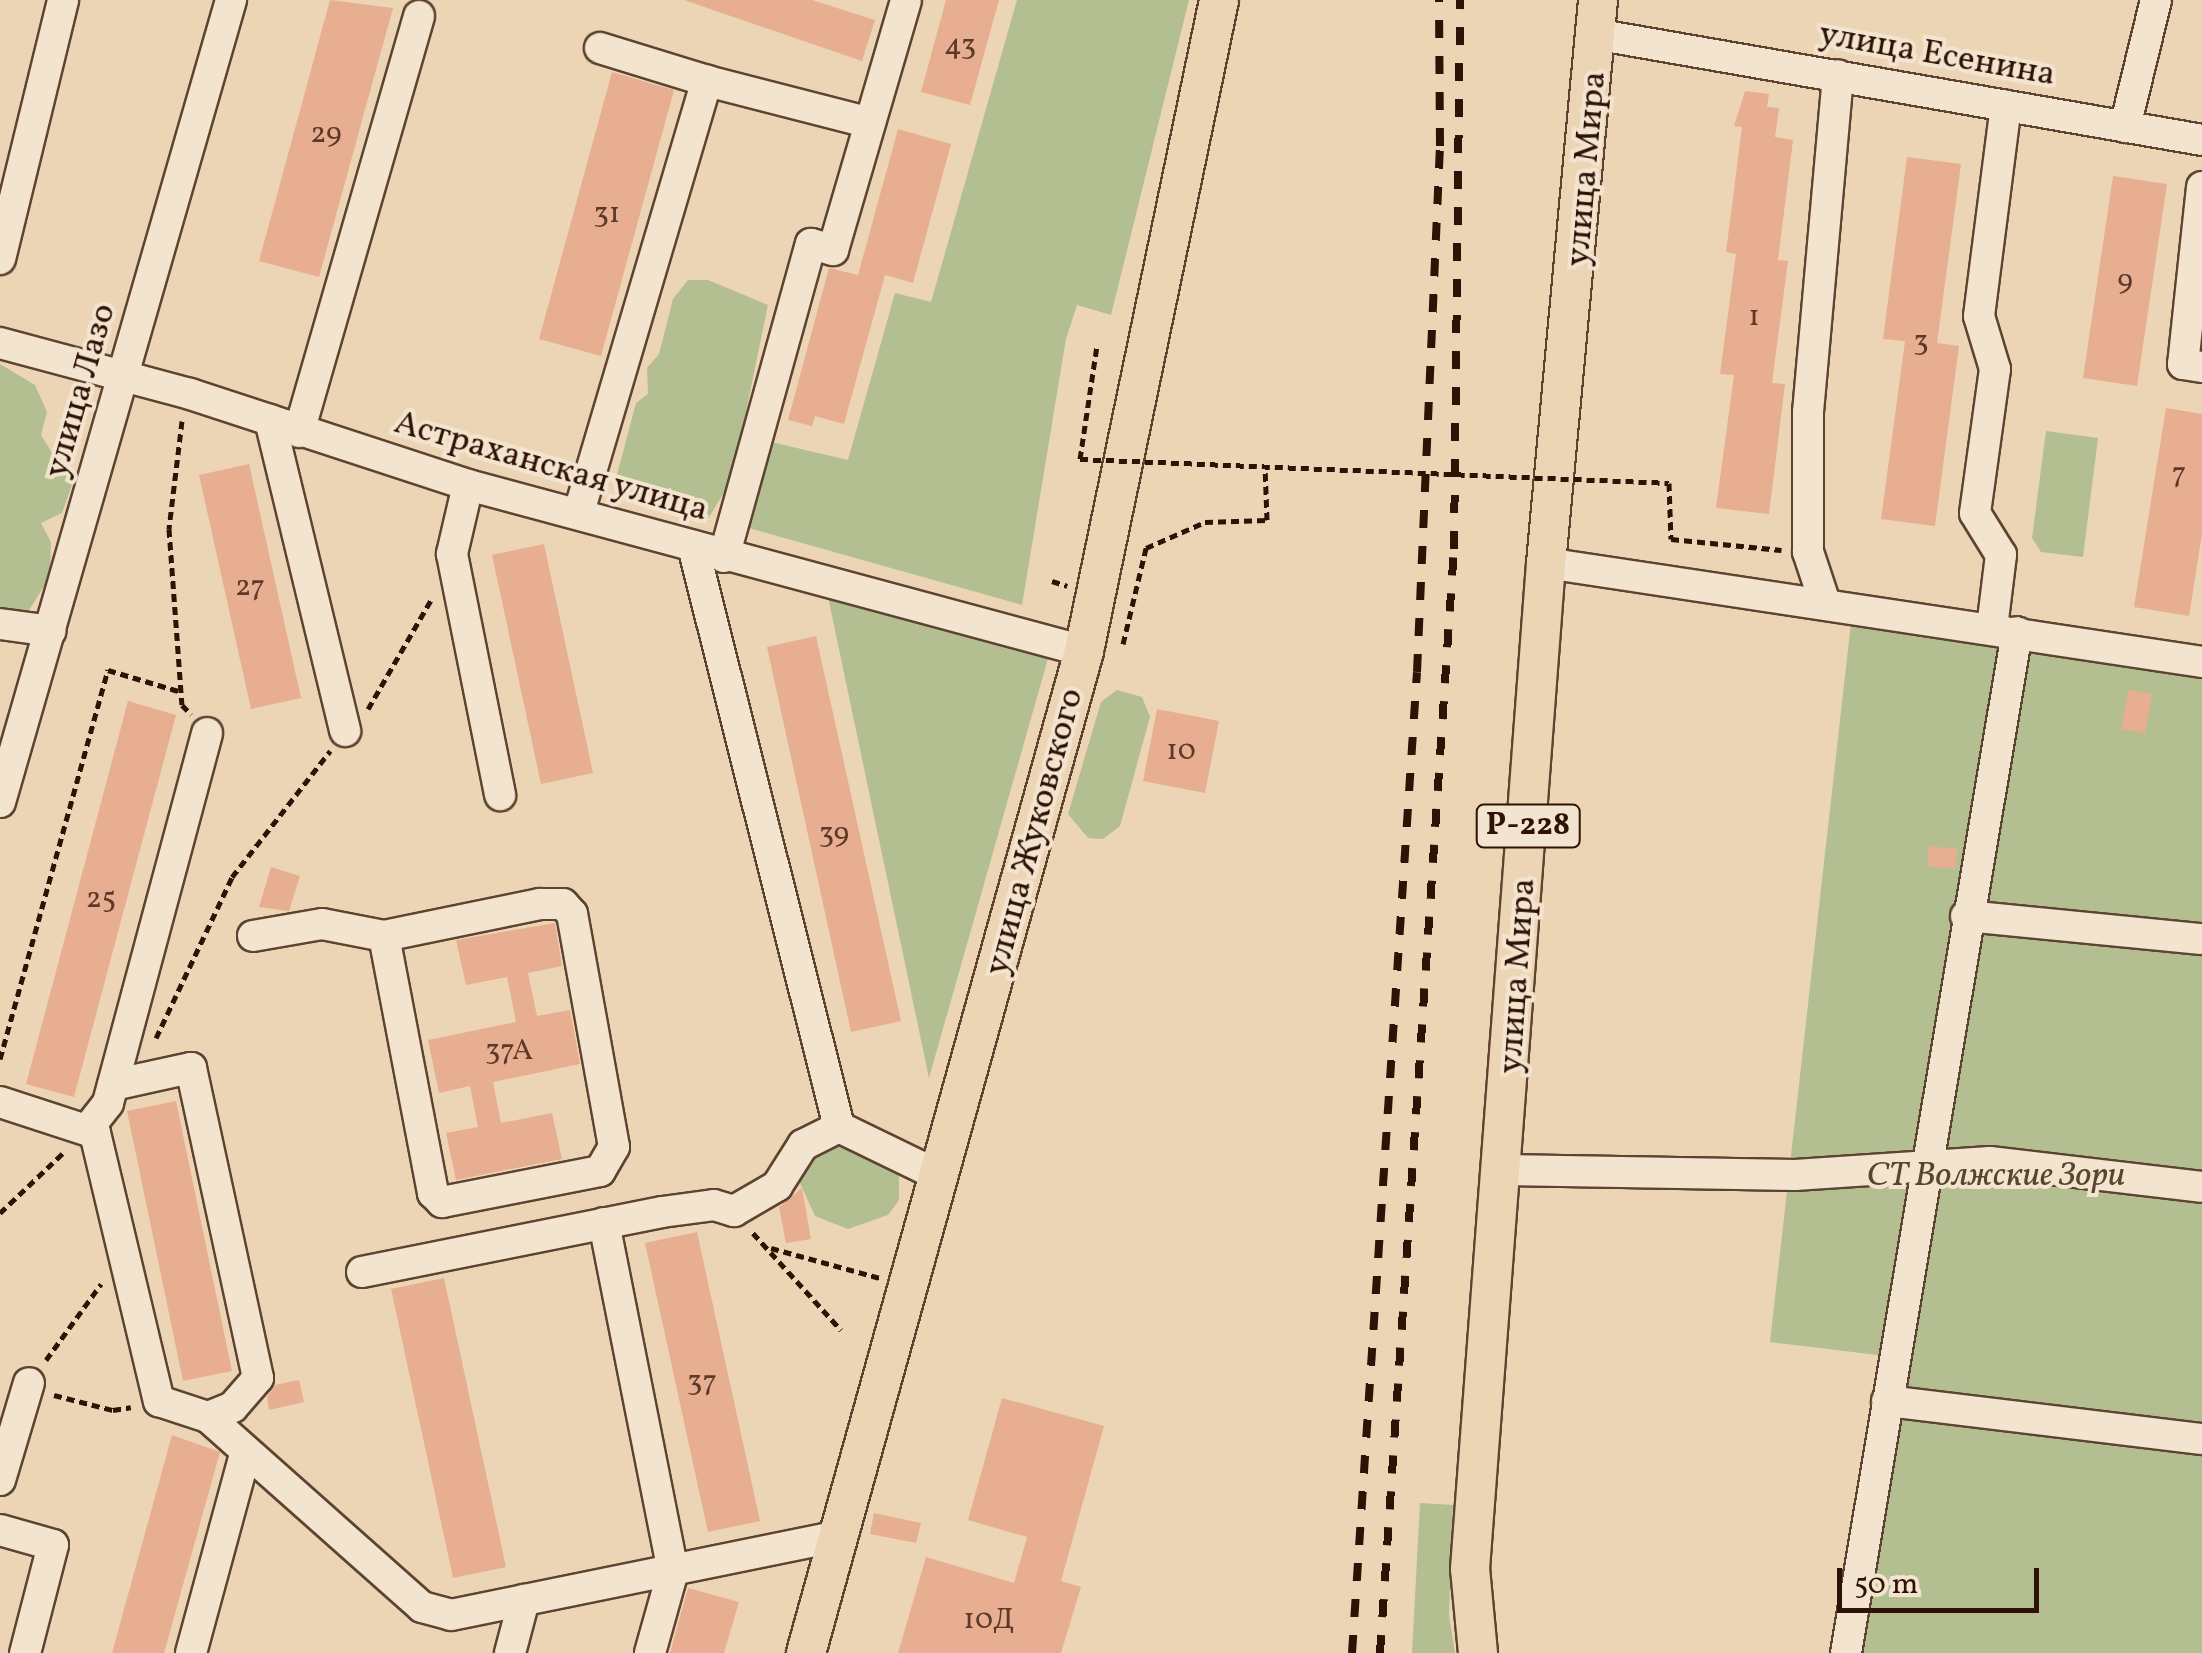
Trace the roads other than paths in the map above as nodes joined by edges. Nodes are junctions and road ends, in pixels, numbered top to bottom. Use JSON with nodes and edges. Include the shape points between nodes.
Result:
{"nodes":[{"id":1,"x":63,"y":0,"type":"edge"},
{"id":2,"x":231,"y":0,"type":"edge"},
{"id":3,"x":1219,"y":0,"type":"edge"},
{"id":4,"x":2156,"y":0,"type":"edge"},
{"id":5,"x":899,"y":2,"type":"edge"},
{"id":6,"x":419,"y":16,"type":"dead end"},
{"id":7,"x":1599,"y":18,"type":"edge"},
{"id":8,"x":600,"y":48,"type":"dead end"},
{"id":9,"x":1838,"y":76,"type":"junction"},
{"id":10,"x":707,"y":81,"type":"junction"},
{"id":11,"x":2006,"y":106,"type":"junction"},
{"id":12,"x":870,"y":123,"type":"junction"},
{"id":13,"x":2125,"y":127,"type":"junction"},
{"id":14,"x":2202,"y":140,"type":"edge"},
{"id":15,"x":2202,"y":187,"type":"edge"},
{"id":16,"x":0,"y":259,"type":"edge"},
{"id":17,"x":0,"y":343,"type":"edge"},
{"id":18,"x":2202,"y":367,"type":"edge"},
{"id":19,"x":124,"y":377,"type":"junction"},
{"id":20,"x":270,"y":420,"type":"junction"},
{"id":21,"x":299,"y":432,"type":"junction"},
{"id":22,"x":468,"y":485,"type":"junction"},
{"id":23,"x":579,"y":512,"type":"junction"},
{"id":24,"x":693,"y":546,"type":"junction"},
{"id":25,"x":724,"y":557,"type":"junction"},
{"id":26,"x":1546,"y":563,"type":"junction"},
{"id":27,"x":1824,"y":600,"type":"junction"},
{"id":28,"x":0,"y":624,"type":"edge"},
{"id":29,"x":2005,"y":630,"type":"junction"},
{"id":30,"x":51,"y":631,"type":"junction"},
{"id":31,"x":1084,"y":651,"type":"junction"},
{"id":32,"x":2202,"y":662,"type":"edge"},
{"id":33,"x":345,"y":731,"type":"road end"},
{"id":34,"x":207,"y":733,"type":"road end"},
{"id":35,"x":500,"y":796,"type":"dead end"},
{"id":36,"x":0,"y":802,"type":"edge"},
{"id":37,"x":1966,"y":916,"type":"junction"},
{"id":38,"x":252,"y":936,"type":"dead end"},
{"id":39,"x":384,"y":936,"type":"junction"},
{"id":40,"x":2202,"y":939,"type":"edge"},
{"id":41,"x":113,"y":1085,"type":"junction"},
{"id":42,"x":0,"y":1102,"type":"edge"},
{"id":43,"x":839,"y":1128,"type":"junction"},
{"id":44,"x":87,"y":1130,"type":"junction"},
{"id":45,"x":1926,"y":1163,"type":"junction"},
{"id":46,"x":1504,"y":1170,"type":"junction"},
{"id":47,"x":936,"y":1174,"type":"junction"},
{"id":48,"x":2202,"y":1186,"type":"edge"},
{"id":49,"x":448,"y":1205,"type":"junction"},
{"id":50,"x":604,"y":1223,"type":"junction"},
{"id":51,"x":456,"y":1253,"type":"junction"},
{"id":52,"x":362,"y":1272,"type":"dead end"},
{"id":53,"x":29,"y":1383,"type":"road end"},
{"id":54,"x":1887,"y":1401,"type":"junction"},
{"id":55,"x":208,"y":1417,"type":"junction"},
{"id":56,"x":2202,"y":1439,"type":"edge"},
{"id":57,"x":246,"y":1451,"type":"junction"},
{"id":58,"x":0,"y":1480,"type":"edge"},
{"id":59,"x":0,"y":1530,"type":"edge"},
{"id":60,"x":838,"y":1536,"type":"junction"},
{"id":61,"x":672,"y":1570,"type":"junction"},
{"id":62,"x":524,"y":1600,"type":"junction"},
{"id":63,"x":25,"y":1653,"type":"edge"},
{"id":64,"x":191,"y":1653,"type":"edge"},
{"id":65,"x":510,"y":1653,"type":"edge"},
{"id":66,"x":650,"y":1653,"type":"edge"},
{"id":67,"x":806,"y":1653,"type":"edge"},
{"id":68,"x":1478,"y":1653,"type":"edge"},
{"id":69,"x":1846,"y":1653,"type":"edge"}],
"edges":[{"from":1,"to":16,"type":"street"},
{"from":2,"to":19,"type":"street","name":"улица Лазо"},
{"from":3,"to":31,"type":"main road","name":"улица Жуковского"},
{"from":4,"to":13,"type":"street"},
{"from":5,"to":12,"type":"street"},
{"from":6,"to":21,"type":"street"},
{"from":7,"to":9,"type":"street","name":"улица Есенина"},
{"from":7,"to":26,"type":"main road","name":"улица Мира","number":"Р-228"},
{"from":8,"to":10,"type":"street"},
{"from":9,"to":11,"type":"street","name":"улица Есенина"},
{"from":9,"to":27,"type":"street","via":[[1808,412],[1808,552]]},
{"from":10,"to":12,"type":"street"},
{"from":10,"to":23,"type":"street"},
{"from":11,"to":13,"type":"street","name":"улица Есенина"},
{"from":11,"to":29,"type":"street","via":[[1979,316],[1995,370],[1975,513],[2001,555]]},
{"from":12,"to":25,"type":"street","via":[[833,250],[810,244]]},
{"from":13,"to":14,"type":"street","name":"улица Есенина"},
{"from":15,"to":18,"type":"street","via":[[2182,364]]},
{"from":17,"to":19,"type":"street","name":"Астраханская улица"},
{"from":19,"to":20,"type":"street","name":"Астраханская улица"},
{"from":19,"to":30,"type":"street","name":"улица Лазо"},
{"from":20,"to":21,"type":"street","name":"Астраханская улица"},
{"from":20,"to":33,"type":"street"},
{"from":21,"to":22,"type":"street","name":"Астраханская улица"},
{"from":22,"to":23,"type":"street","name":"Астраханская улица"},
{"from":22,"to":35,"type":"street","via":[[452,554]]},
{"from":23,"to":24,"type":"street","name":"Астраханская улица"},
{"from":24,"to":25,"type":"street","name":"Астраханская улица"},
{"from":24,"to":43,"type":"street"},
{"from":25,"to":31,"type":"street","name":"Астраханская улица"},
{"from":26,"to":27,"type":"street"},
{"from":26,"to":46,"type":"main road","name":"улица Мира","number":"Р-228"},
{"from":27,"to":29,"type":"street"},
{"from":28,"to":30,"type":"street"},
{"from":29,"to":32,"type":"street"},
{"from":29,"to":37,"type":"street"},
{"from":30,"to":36,"type":"street","name":"улица Лазо"},
{"from":31,"to":47,"type":"main road","name":"улица Жуковского"},
{"from":34,"to":41,"type":"street"},
{"from":37,"to":40,"type":"street"},
{"from":37,"to":45,"type":"street"},
{"from":38,"to":39,"type":"street","via":[[322,924]]},
{"from":39,"to":49,"type":"street","via":[[433,1193]]},
{"from":39,"to":49,"type":"street","via":[[540,904],[563,904],[572,914],[614,1147],[609,1160],[588,1178]]},
{"from":41,"to":44,"type":"street"},
{"from":41,"to":55,"type":"street","via":[[191,1068],[258,1378],[233,1407]]},
{"from":42,"to":44,"type":"street"},
{"from":43,"to":47,"type":"street"},
{"from":43,"to":50,"type":"street","via":[[803,1144],[776,1186],[734,1212],[714,1205]]},
{"from":44,"to":55,"type":"street","via":[[95,1133],[158,1401]]},
{"from":45,"to":46,"type":"street","via":[[1795,1175]]},
{"from":45,"to":48,"type":"street","via":[[1990,1162]]},
{"from":45,"to":54,"type":"street"},
{"from":46,"to":68,"type":"main road","name":"улица Мира","number":"Р-228","via":[[1470,1569]]},
{"from":47,"to":60,"type":"main road","name":"улица Жуковского"},
{"from":49,"to":51,"type":"street"},
{"from":50,"to":51,"type":"street"},
{"from":50,"to":61,"type":"street"},
{"from":51,"to":52,"type":"street"},
{"from":53,"to":58,"type":"street"},
{"from":54,"to":56,"type":"street"},
{"from":54,"to":69,"type":"street"},
{"from":55,"to":57,"type":"street"},
{"from":57,"to":62,"type":"street","via":[[422,1607],[451,1615]]},
{"from":57,"to":64,"type":"street"},
{"from":59,"to":63,"type":"street","via":[[53,1545]]},
{"from":60,"to":61,"type":"street"},
{"from":60,"to":67,"type":"main road","name":"улица Жуковского"},
{"from":61,"to":62,"type":"street"},
{"from":61,"to":66,"type":"street"},
{"from":62,"to":65,"type":"street"}]}
